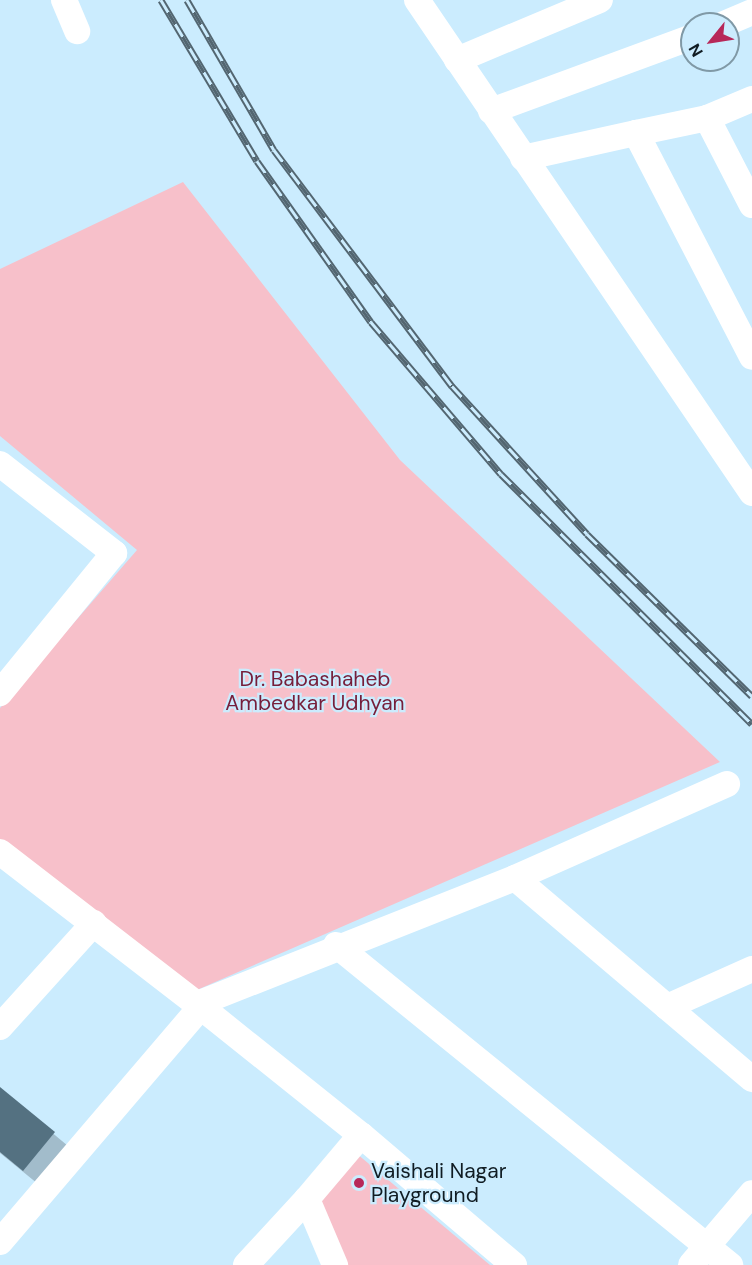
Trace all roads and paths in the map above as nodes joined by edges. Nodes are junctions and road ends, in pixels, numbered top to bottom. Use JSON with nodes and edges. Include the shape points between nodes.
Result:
{"nodes":[{"id":1,"x":64,"y":0,"type":"edge"},
{"id":2,"x":600,"y":0,"type":"edge"},
{"id":3,"x":422,"y":2,"type":"edge"},
{"id":4,"x":77,"y":31,"type":"dead end"},
{"id":5,"x":680,"y":41,"type":"edge"},
{"id":6,"x":457,"y":60,"type":"junction"},
{"id":7,"x":752,"y":99,"type":"edge"},
{"id":8,"x":491,"y":111,"type":"junction"},
{"id":9,"x":707,"y":118,"type":"junction"},
{"id":10,"x":636,"y":133,"type":"junction"},
{"id":11,"x":523,"y":159,"type":"junction"},
{"id":12,"x":752,"y":205,"type":"edge"},
{"id":13,"x":752,"y":357,"type":"edge"},
{"id":14,"x":0,"y":464,"type":"edge"},
{"id":15,"x":752,"y":493,"type":"edge"},
{"id":16,"x":0,"y":693,"type":"edge"},
{"id":17,"x":727,"y":784,"type":"dead end"},
{"id":18,"x":0,"y":852,"type":"edge"},
{"id":19,"x":515,"y":878,"type":"junction"},
{"id":20,"x":94,"y":923,"type":"junction"},
{"id":21,"x":336,"y":945,"type":"junction"},
{"id":22,"x":752,"y":969,"type":"edge"},
{"id":23,"x":199,"y":1005,"type":"junction"},
{"id":24,"x":667,"y":1007,"type":"junction"},
{"id":25,"x":0,"y":1027,"type":"edge"},
{"id":26,"x":752,"y":1079,"type":"edge"},
{"id":27,"x":361,"y":1135,"type":"junction"},
{"id":28,"x":752,"y":1193,"type":"edge"},
{"id":29,"x":307,"y":1199,"type":"junction"},
{"id":30,"x":0,"y":1242,"type":"edge"},
{"id":31,"x":699,"y":1256,"type":"edge"},
{"id":32,"x":246,"y":1265,"type":"edge"},
{"id":33,"x":334,"y":1265,"type":"edge"},
{"id":34,"x":514,"y":1265,"type":"edge"},
{"id":35,"x":730,"y":1265,"type":"edge"}],
"edges":[{"from":1,"to":4,"type":"street"},
{"from":2,"to":6,"type":"street"},
{"from":3,"to":6,"type":"street"},
{"from":5,"to":8,"type":"street"},
{"from":6,"to":8,"type":"street"},
{"from":7,"to":9,"type":"street"},
{"from":8,"to":11,"type":"street"},
{"from":9,"to":10,"type":"street"},
{"from":9,"to":12,"type":"street"},
{"from":10,"to":11,"type":"street"},
{"from":10,"to":13,"type":"street"},
{"from":11,"to":15,"type":"street"},
{"from":14,"to":16,"type":"street","via":[[114,553]]},
{"from":17,"to":19,"type":"street"},
{"from":18,"to":20,"type":"street"},
{"from":19,"to":21,"type":"street"},
{"from":19,"to":24,"type":"street"},
{"from":20,"to":23,"type":"street"},
{"from":20,"to":25,"type":"street"},
{"from":21,"to":23,"type":"street"},
{"from":21,"to":31,"type":"street"},
{"from":22,"to":24,"type":"street"},
{"from":23,"to":27,"type":"street"},
{"from":23,"to":30,"type":"street"},
{"from":24,"to":26,"type":"street"},
{"from":27,"to":29,"type":"street"},
{"from":27,"to":34,"type":"street"},
{"from":28,"to":31,"type":"street"},
{"from":29,"to":32,"type":"street"},
{"from":29,"to":33,"type":"street"},
{"from":31,"to":35,"type":"street"}]}
